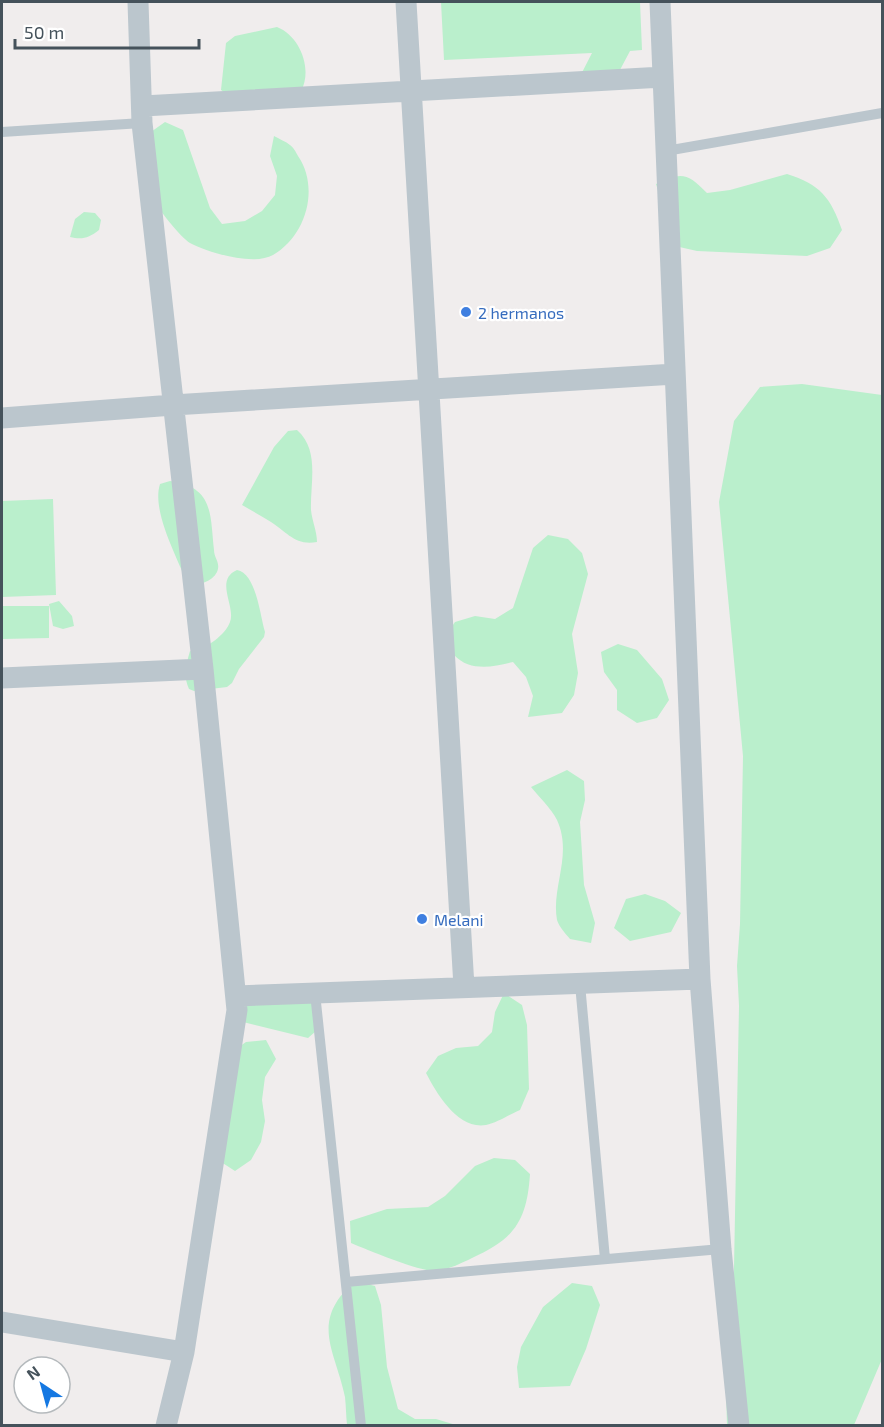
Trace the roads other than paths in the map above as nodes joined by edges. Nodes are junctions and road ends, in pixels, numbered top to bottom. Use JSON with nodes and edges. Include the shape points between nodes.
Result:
{"nodes":[{"id":1,"x":138,"y":2,"type":"edge"},
{"id":2,"x":406,"y":2,"type":"edge"},
{"id":3,"x":660,"y":2,"type":"edge"},
{"id":4,"x":663,"y":77,"type":"junction"},
{"id":5,"x":411,"y":91,"type":"junction"},
{"id":6,"x":882,"y":113,"type":"edge"},
{"id":7,"x":142,"y":115,"type":"junction"},
{"id":8,"x":2,"y":132,"type":"edge"},
{"id":9,"x":666,"y":151,"type":"junction"},
{"id":10,"x":675,"y":374,"type":"junction"},
{"id":11,"x":427,"y":389,"type":"junction"},
{"id":12,"x":173,"y":405,"type":"junction"},
{"id":13,"x":2,"y":418,"type":"edge"},
{"id":14,"x":203,"y":669,"type":"junction"},
{"id":15,"x":2,"y":678,"type":"edge"},
{"id":16,"x":700,"y":979,"type":"junction"},
{"id":17,"x":580,"y":984,"type":"junction"},
{"id":18,"x":464,"y":987,"type":"junction"},
{"id":19,"x":315,"y":993,"type":"junction"},
{"id":20,"x":236,"y":996,"type":"junction"},
{"id":21,"x":721,"y":1249,"type":"junction"},
{"id":22,"x":604,"y":1259,"type":"junction"},
{"id":23,"x":346,"y":1282,"type":"junction"},
{"id":24,"x":2,"y":1322,"type":"edge"},
{"id":25,"x":184,"y":1352,"type":"junction"},
{"id":26,"x":166,"y":1425,"type":"edge"},
{"id":27,"x":361,"y":1425,"type":"edge"},
{"id":28,"x":739,"y":1425,"type":"edge"}],
"edges":[{"from":1,"to":7,"type":"street"},
{"from":2,"to":5,"type":"street"},
{"from":3,"to":4,"type":"street"},
{"from":4,"to":5,"type":"street"},
{"from":4,"to":9,"type":"street"},
{"from":5,"to":7,"type":"street"},
{"from":5,"to":11,"type":"street"},
{"from":6,"to":9,"type":"lane"},
{"from":7,"to":8,"type":"lane"},
{"from":7,"to":12,"type":"street"},
{"from":9,"to":10,"type":"street"},
{"from":10,"to":11,"type":"street"},
{"from":10,"to":16,"type":"street"},
{"from":11,"to":12,"type":"street"},
{"from":11,"to":18,"type":"street"},
{"from":12,"to":13,"type":"street"},
{"from":12,"to":14,"type":"street"},
{"from":14,"to":15,"type":"street"},
{"from":14,"to":20,"type":"street"},
{"from":16,"to":17,"type":"street"},
{"from":16,"to":21,"type":"street"},
{"from":17,"to":18,"type":"street"},
{"from":17,"to":22,"type":"lane"},
{"from":18,"to":19,"type":"street"},
{"from":19,"to":20,"type":"street"},
{"from":19,"to":23,"type":"lane"},
{"from":20,"to":25,"type":"street","via":[[237,1010]]},
{"from":21,"to":22,"type":"lane"},
{"from":21,"to":28,"type":"street"},
{"from":22,"to":23,"type":"lane"},
{"from":23,"to":27,"type":"lane"},
{"from":24,"to":25,"type":"street"},
{"from":25,"to":26,"type":"street"}]}
